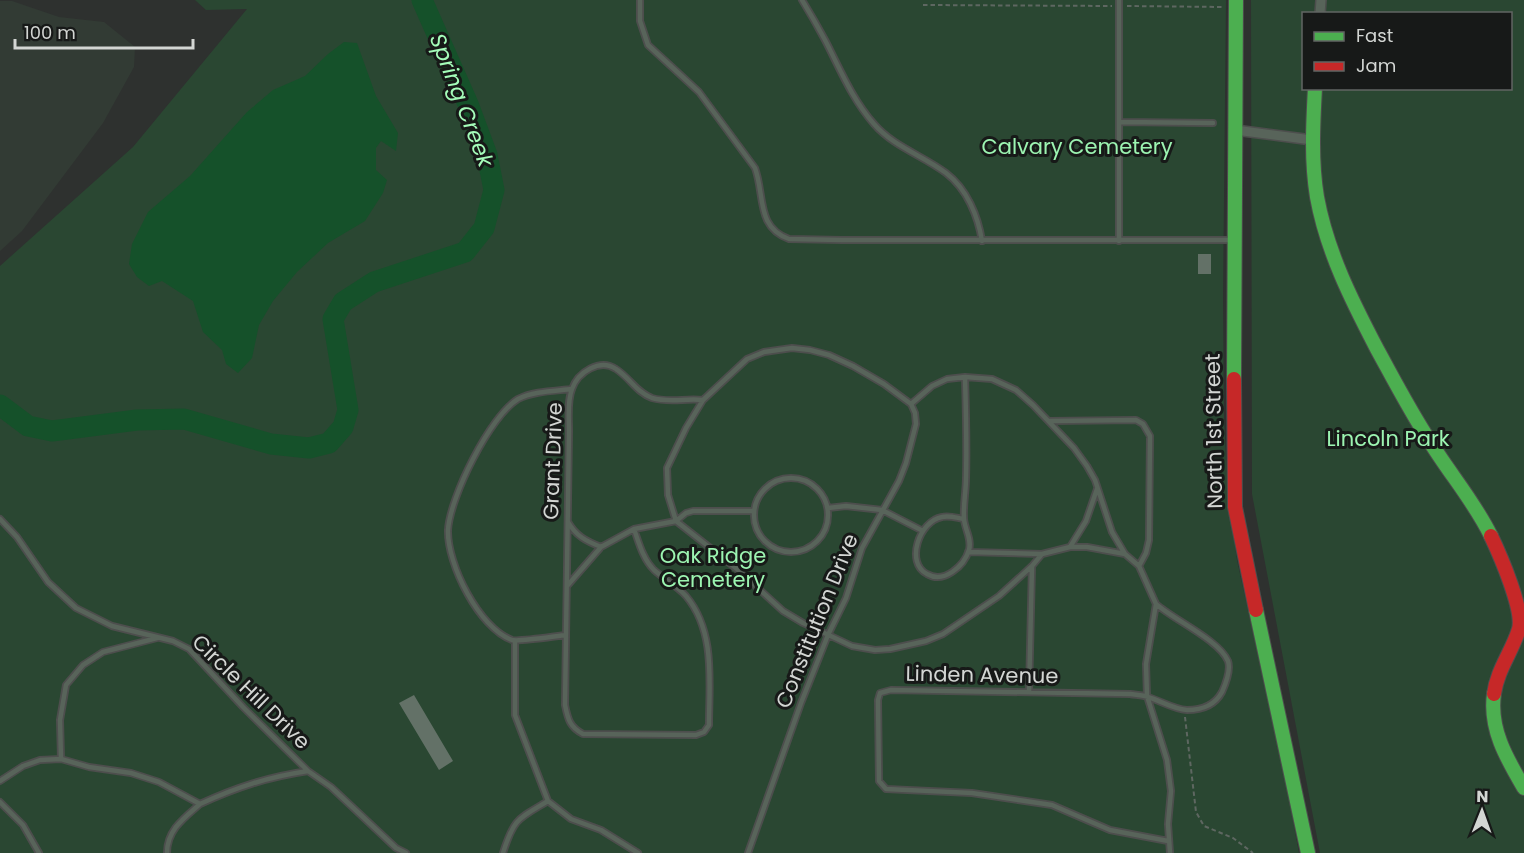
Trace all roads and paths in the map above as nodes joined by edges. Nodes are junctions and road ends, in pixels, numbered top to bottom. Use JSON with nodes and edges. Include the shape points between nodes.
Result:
{"nodes":[{"id":1,"x":640,"y":0,"type":"edge"},
{"id":2,"x":802,"y":0,"type":"edge"},
{"id":3,"x":1119,"y":3,"type":"edge"},
{"id":4,"x":1236,"y":3,"type":"edge"},
{"id":5,"x":923,"y":5,"type":"dead end"},
{"id":6,"x":1315,"y":90,"type":"edge"},
{"id":7,"x":1120,"y":122,"type":"junction"},
{"id":8,"x":1213,"y":123,"type":"dead end"},
{"id":9,"x":1235,"y":130,"type":"junction"},
{"id":10,"x":1312,"y":140,"type":"junction"},
{"id":11,"x":1234,"y":240,"type":"junction"},
{"id":12,"x":982,"y":241,"type":"junction"},
{"id":13,"x":1119,"y":241,"type":"junction"},
{"id":14,"x":966,"y":377,"type":"junction"},
{"id":15,"x":572,"y":389,"type":"junction"},
{"id":16,"x":703,"y":400,"type":"junction"},
{"id":17,"x":911,"y":404,"type":"junction"},
{"id":18,"x":1050,"y":421,"type":"junction"},
{"id":19,"x":1097,"y":489,"type":"junction"},
{"id":20,"x":828,"y":508,"type":"junction"},
{"id":21,"x":882,"y":510,"type":"junction"},
{"id":22,"x":754,"y":511,"type":"junction"},
{"id":23,"x":0,"y":519,"type":"edge"},
{"id":24,"x":567,"y":519,"type":"junction"},
{"id":25,"x":964,"y":519,"type":"junction"},
{"id":26,"x":676,"y":521,"type":"junction"},
{"id":27,"x":634,"y":529,"type":"junction"},
{"id":28,"x":921,"y":530,"type":"junction"},
{"id":29,"x":601,"y":547,"type":"junction"},
{"id":30,"x":1070,"y":547,"type":"junction"},
{"id":31,"x":968,"y":552,"type":"junction"},
{"id":32,"x":1042,"y":554,"type":"junction"},
{"id":33,"x":1125,"y":554,"type":"junction"},
{"id":34,"x":1032,"y":566,"type":"junction"},
{"id":35,"x":1139,"y":566,"type":"junction"},
{"id":36,"x":567,"y":587,"type":"junction"},
{"id":37,"x":1156,"y":604,"type":"junction"},
{"id":38,"x":1522,"y":623,"type":"edge"},
{"id":39,"x":566,"y":635,"type":"junction"},
{"id":40,"x":828,"y":635,"type":"junction"},
{"id":41,"x":158,"y":638,"type":"junction"},
{"id":42,"x":515,"y":641,"type":"junction"},
{"id":43,"x":1029,"y":692,"type":"junction"},
{"id":44,"x":1147,"y":696,"type":"junction"},
{"id":45,"x":1184,"y":710,"type":"junction"},
{"id":46,"x":61,"y":759,"type":"junction"},
{"id":47,"x":308,"y":771,"type":"junction"},
{"id":48,"x":0,"y":781,"type":"edge"},
{"id":49,"x":1524,"y":788,"type":"edge"},
{"id":50,"x":548,"y":801,"type":"junction"},
{"id":51,"x":0,"y":802,"type":"edge"},
{"id":52,"x":200,"y":804,"type":"junction"},
{"id":53,"x":1168,"y":842,"type":"junction"},
{"id":54,"x":39,"y":853,"type":"edge"},
{"id":55,"x":167,"y":853,"type":"edge"},
{"id":56,"x":406,"y":853,"type":"edge"},
{"id":57,"x":503,"y":853,"type":"edge"},
{"id":58,"x":638,"y":853,"type":"edge"},
{"id":59,"x":748,"y":853,"type":"edge"},
{"id":60,"x":1170,"y":853,"type":"edge"},
{"id":61,"x":1253,"y":853,"type":"edge"},
{"id":62,"x":1308,"y":853,"type":"edge"}],
"edges":[{"from":1,"to":12,"type":"lane","via":[[640,21],[648,45],[699,92],[755,168],[765,219],[781,236]]},
{"from":2,"to":12,"type":"lane","via":[[847,86],[869,117],[889,138],[948,174],[973,207]]},
{"from":3,"to":4,"type":"path"},
{"from":3,"to":5,"type":"path"},
{"from":3,"to":7,"type":"lane"},
{"from":4,"to":9,"type":"street","name":"North 1st Street"},
{"from":6,"to":10,"type":"street"},
{"from":7,"to":8,"type":"lane"},
{"from":7,"to":13,"type":"lane"},
{"from":9,"to":10,"type":"street"},
{"from":9,"to":11,"type":"street","name":"North 1st Street"},
{"from":10,"to":38,"type":"street","via":[[1320,210],[1341,276],[1423,431],[1488,529]]},
{"from":11,"to":13,"type":"lane"},
{"from":11,"to":62,"type":"street","name":"North 1st Street","via":[[1235,507]]},
{"from":12,"to":13,"type":"lane"},
{"from":14,"to":17,"type":"lane","via":[[932,386]]},
{"from":14,"to":18,"type":"lane","via":[[993,379],[1016,390]]},
{"from":14,"to":25,"type":"lane"},
{"from":15,"to":16,"type":"lane","name":"Grant Drive","via":[[584,372],[603,365],[618,370],[633,387],[651,397],[664,401]]},
{"from":15,"to":24,"type":"lane","name":"Grant Drive"},
{"from":15,"to":42,"type":"lane","via":[[520,398],[508,406],[490,429],[450,517],[449,543],[468,594],[500,634]]},
{"from":16,"to":17,"type":"lane","via":[[747,359],[792,348],[829,355],[853,366]]},
{"from":16,"to":26,"type":"lane","via":[[667,468],[668,495]]},
{"from":17,"to":21,"type":"lane","name":"Constitution Drive","via":[[916,424],[909,453]]},
{"from":18,"to":19,"type":"lane","via":[[1087,466]]},
{"from":18,"to":35,"type":"lane","via":[[1136,420],[1149,430],[1149,540]]},
{"from":19,"to":30,"type":"lane","via":[[1086,521]]},
{"from":19,"to":33,"type":"lane","via":[[1112,532]]},
{"from":20,"to":21,"type":"lane"},
{"from":20,"to":22,"type":"lane","via":[[823,495],[812,484],[793,478],[770,485],[759,497]]},
{"from":20,"to":22,"type":"lane","via":[[827,528],[820,540],[801,552],[775,549],[762,539]]},
{"from":21,"to":28,"type":"lane"},
{"from":21,"to":40,"type":"lane","name":"Constitution Drive","via":[[862,548],[846,598]]},
{"from":22,"to":26,"type":"lane","via":[[693,511]]},
{"from":23,"to":41,"type":"lane","name":"Circle Hill Drive","via":[[48,582],[76,608],[112,626]]},
{"from":24,"to":29,"type":"lane","via":[[580,537]]},
{"from":24,"to":36,"type":"lane","name":"Grant Drive"},
{"from":25,"to":28,"type":"lane","via":[[942,516]]},
{"from":25,"to":31,"type":"lane","via":[[970,543]]},
{"from":26,"to":27,"type":"lane"},
{"from":26,"to":40,"type":"lane","via":[[783,611]]},
{"from":27,"to":29,"type":"lane"},
{"from":27,"to":39,"type":"lane","name":"Grant Drive","via":[[644,557],[685,596],[701,622],[707,641],[709,725],[696,735],[584,734],[574,730],[565,705]]},
{"from":28,"to":31,"type":"lane","via":[[917,561],[928,575],[951,574]]},
{"from":29,"to":36,"type":"lane"},
{"from":30,"to":32,"type":"lane"},
{"from":30,"to":33,"type":"lane"},
{"from":31,"to":32,"type":"lane"},
{"from":32,"to":34,"type":"lane"},
{"from":33,"to":35,"type":"lane"},
{"from":34,"to":40,"type":"lane","via":[[980,611],[926,641],[874,650],[852,646]]},
{"from":34,"to":43,"type":"lane"},
{"from":35,"to":37,"type":"lane"},
{"from":36,"to":39,"type":"lane","name":"Grant Drive"},
{"from":37,"to":44,"type":"lane","via":[[1146,664]]},
{"from":37,"to":45,"type":"lane","via":[[1221,650],[1228,662],[1229,673],[1216,700],[1200,709]]},
{"from":38,"to":49,"type":"street","via":[[1499,671],[1494,715],[1505,758]]},
{"from":39,"to":42,"type":"lane"},
{"from":40,"to":59,"type":"lane","name":"Constitution Drive"},
{"from":41,"to":46,"type":"lane","via":[[103,652],[83,665],[66,685],[60,720]]},
{"from":41,"to":47,"type":"lane","name":"Circle Hill Drive","via":[[189,649]]},
{"from":42,"to":50,"type":"lane","via":[[515,715]]},
{"from":43,"to":44,"type":"lane","name":"Linden Avenue"},
{"from":43,"to":53,"type":"lane","name":"Linden Avenue","via":[[880,693],[879,781],[886,789],[972,794],[1052,805],[1110,830]]},
{"from":44,"to":45,"type":"lane","name":"Linden Avenue"},
{"from":44,"to":53,"type":"lane","via":[[1167,760],[1171,791]]},
{"from":45,"to":61,"type":"path","via":[[1196,812],[1204,826],[1233,838]]},
{"from":46,"to":48,"type":"lane","via":[[23,766]]},
{"from":46,"to":52,"type":"lane","via":[[159,782]]},
{"from":47,"to":52,"type":"lane","via":[[252,782]]},
{"from":47,"to":56,"type":"lane","name":"Circle Hill Drive"},
{"from":50,"to":57,"type":"lane","via":[[518,819]]},
{"from":50,"to":58,"type":"lane","via":[[571,819],[601,830]]},
{"from":51,"to":54,"type":"lane","via":[[23,825]]},
{"from":52,"to":55,"type":"lane","via":[[174,829]]},
{"from":53,"to":60,"type":"lane"}]}
